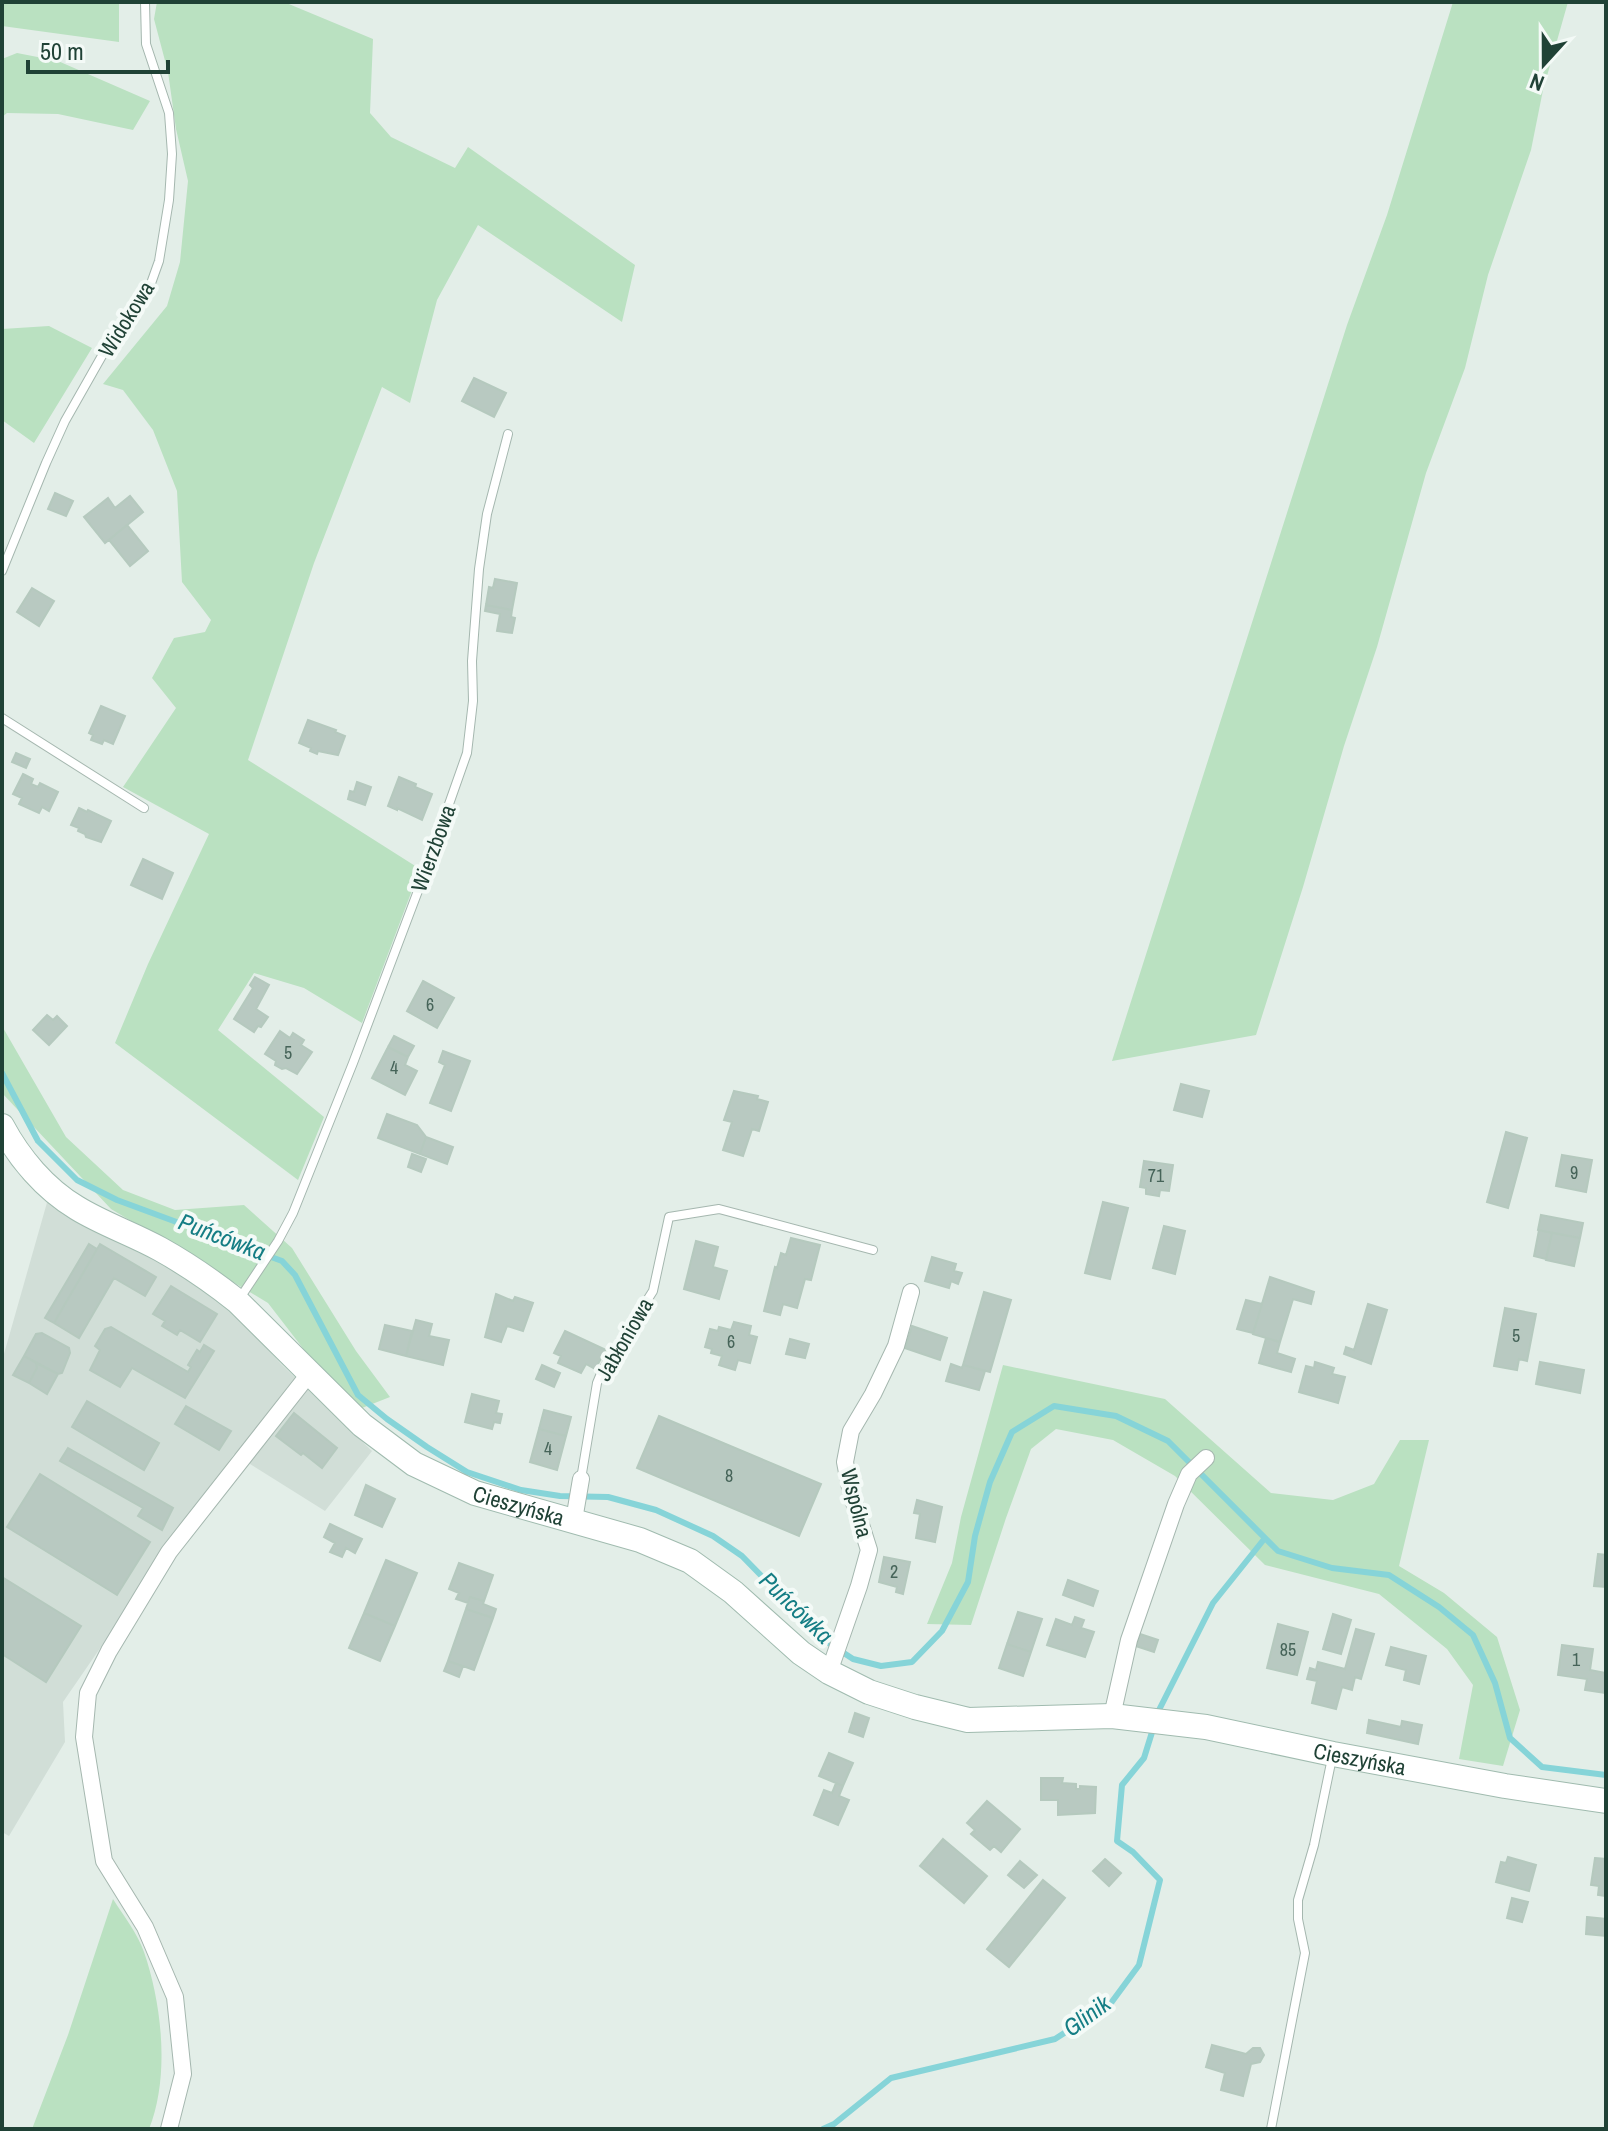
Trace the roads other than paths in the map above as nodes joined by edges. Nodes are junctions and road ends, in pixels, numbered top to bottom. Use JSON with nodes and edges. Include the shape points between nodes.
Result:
{"nodes":[{"id":1,"x":145,"y":2,"type":"edge"},
{"id":2,"x":508,"y":434,"type":"dead end"},
{"id":3,"x":2,"y":571,"type":"edge"},
{"id":4,"x":2,"y":718,"type":"edge"},
{"id":5,"x":144,"y":808,"type":"dead end"},
{"id":6,"x":2,"y":1126,"type":"edge"},
{"id":7,"x":873,"y":1250,"type":"dead end"},
{"id":8,"x":911,"y":1292,"type":"dead end"},
{"id":9,"x":237,"y":1301,"type":"junction"},
{"id":10,"x":309,"y":1374,"type":"junction"},
{"id":11,"x":1206,"y":1458,"type":"dead end"},
{"id":12,"x":581,"y":1479,"type":"joint"},
{"id":13,"x":575,"y":1512,"type":"junction"},
{"id":14,"x":830,"y":1667,"type":"junction"},
{"id":15,"x":1112,"y":1716,"type":"junction"},
{"id":16,"x":1333,"y":1754,"type":"junction"},
{"id":17,"x":1606,"y":1801,"type":"edge"},
{"id":18,"x":169,"y":2129,"type":"edge"},
{"id":19,"x":1271,"y":2129,"type":"edge"}],
"edges":[{"from":1,"to":3,"type":"lane","name":"Widokowa","via":[[146,44],[169,113],[172,154],[159,261],[149,289],[65,421]]},
{"from":2,"to":9,"type":"lane","name":"Wierzbowa","via":[[479,569],[467,753],[293,1213]]},
{"from":4,"to":5,"type":"lane"},
{"from":6,"to":9,"type":"street","name":"Cieszyńska","via":[[32,1170],[74,1206],[189,1266]]},
{"from":7,"to":12,"type":"lane","name":"Jabłoniowa","via":[[719,1209],[669,1217],[653,1291],[597,1383]]},
{"from":8,"to":14,"type":"street","name":"Wspólna","via":[[896,1346],[851,1431],[845,1462],[869,1550]]},
{"from":9,"to":10,"type":"street","name":"Cieszyńska"},
{"from":10,"to":13,"type":"street","name":"Cieszyńska","via":[[362,1425],[414,1464],[475,1493]]},
{"from":10,"to":18,"type":"street","via":[[169,1552],[88,1693],[84,1737],[104,1861],[145,1927],[175,1997],[183,2074]]},
{"from":11,"to":15,"type":"street","via":[[1189,1474],[1176,1504],[1129,1640]]},
{"from":12,"to":13,"type":"street"},
{"from":13,"to":14,"type":"street","name":"Cieszyńska","via":[[690,1561],[801,1653]]},
{"from":14,"to":15,"type":"street","name":"Cieszyńska","via":[[869,1692],[968,1720]]},
{"from":15,"to":16,"type":"street","name":"Cieszyńska","via":[[1206,1727]]},
{"from":16,"to":17,"type":"street","name":"Cieszyńska"},
{"from":16,"to":19,"type":"lane","via":[[1298,1900],[1305,1953]]}]}
